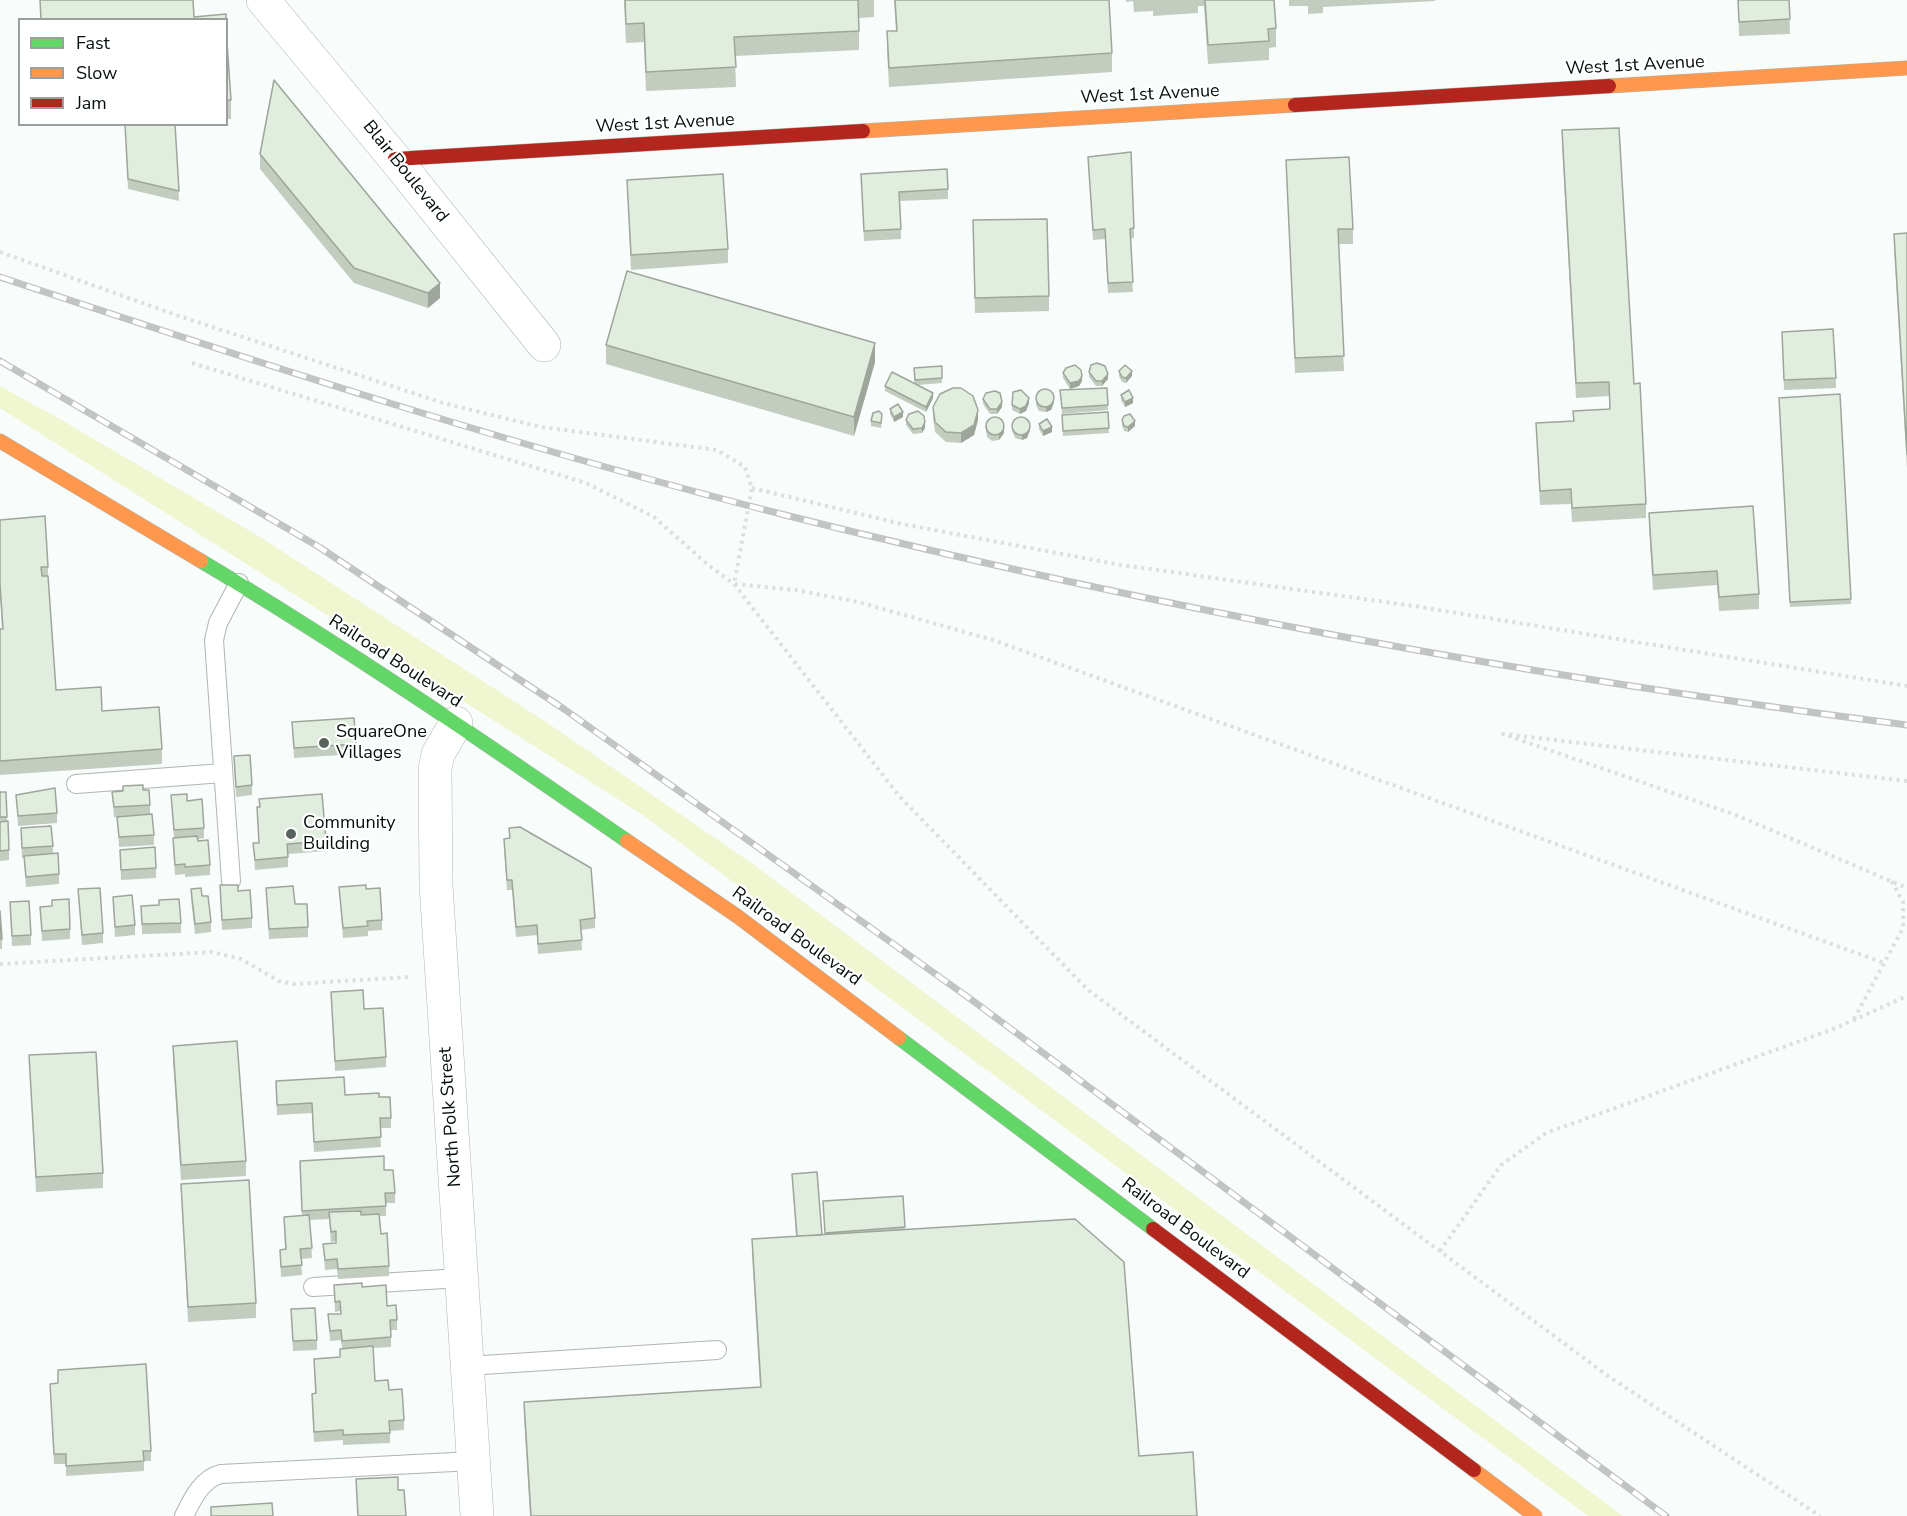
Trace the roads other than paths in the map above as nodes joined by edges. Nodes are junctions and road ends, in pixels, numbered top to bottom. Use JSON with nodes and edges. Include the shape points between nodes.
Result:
{"nodes":[{"id":1,"x":264,"y":0,"type":"edge"},
{"id":2,"x":1907,"y":68,"type":"edge"},
{"id":3,"x":395,"y":159,"type":"junction"},
{"id":4,"x":544,"y":345,"type":"dead end"},
{"id":5,"x":0,"y":441,"type":"edge"},
{"id":6,"x":239,"y":583,"type":"junction"},
{"id":7,"x":456,"y":723,"type":"junction"},
{"id":8,"x":223,"y":772,"type":"junction"},
{"id":9,"x":76,"y":784,"type":"dead end"},
{"id":10,"x":231,"y":881,"type":"dead end"},
{"id":11,"x":461,"y":1278,"type":"junction"},
{"id":12,"x":313,"y":1287,"type":"dead end"},
{"id":13,"x":717,"y":1350,"type":"dead end"},
{"id":14,"x":467,"y":1366,"type":"junction"},
{"id":15,"x":473,"y":1461,"type":"junction"},
{"id":16,"x":184,"y":1516,"type":"edge"},
{"id":17,"x":477,"y":1516,"type":"edge"},
{"id":18,"x":1535,"y":1516,"type":"edge"}],
"edges":[{"from":1,"to":3,"type":"street","name":"Blair Boulevard"},
{"from":2,"to":3,"type":"street","name":"West 1st Avenue"},
{"from":3,"to":4,"type":"street","name":"Blair Boulevard"},
{"from":5,"to":6,"type":"street","name":"Railroad Boulevard"},
{"from":6,"to":7,"type":"street","name":"Railroad Boulevard"},
{"from":6,"to":8,"type":"lane","via":[[218,623],[214,640]]},
{"from":7,"to":11,"type":"street","name":"North Polk Street","via":[[438,754],[433,789]]},
{"from":7,"to":18,"type":"street","name":"Railroad Boulevard","via":[[747,922]]},
{"from":8,"to":9,"type":"lane"},
{"from":8,"to":10,"type":"lane"},
{"from":11,"to":12,"type":"lane"},
{"from":11,"to":14,"type":"street","name":"North Polk Street"},
{"from":13,"to":14,"type":"lane"},
{"from":14,"to":15,"type":"street","name":"North Polk Street"},
{"from":15,"to":16,"type":"lane","via":[[221,1474],[207,1480]]},
{"from":15,"to":17,"type":"street","name":"North Polk Street"}]}
